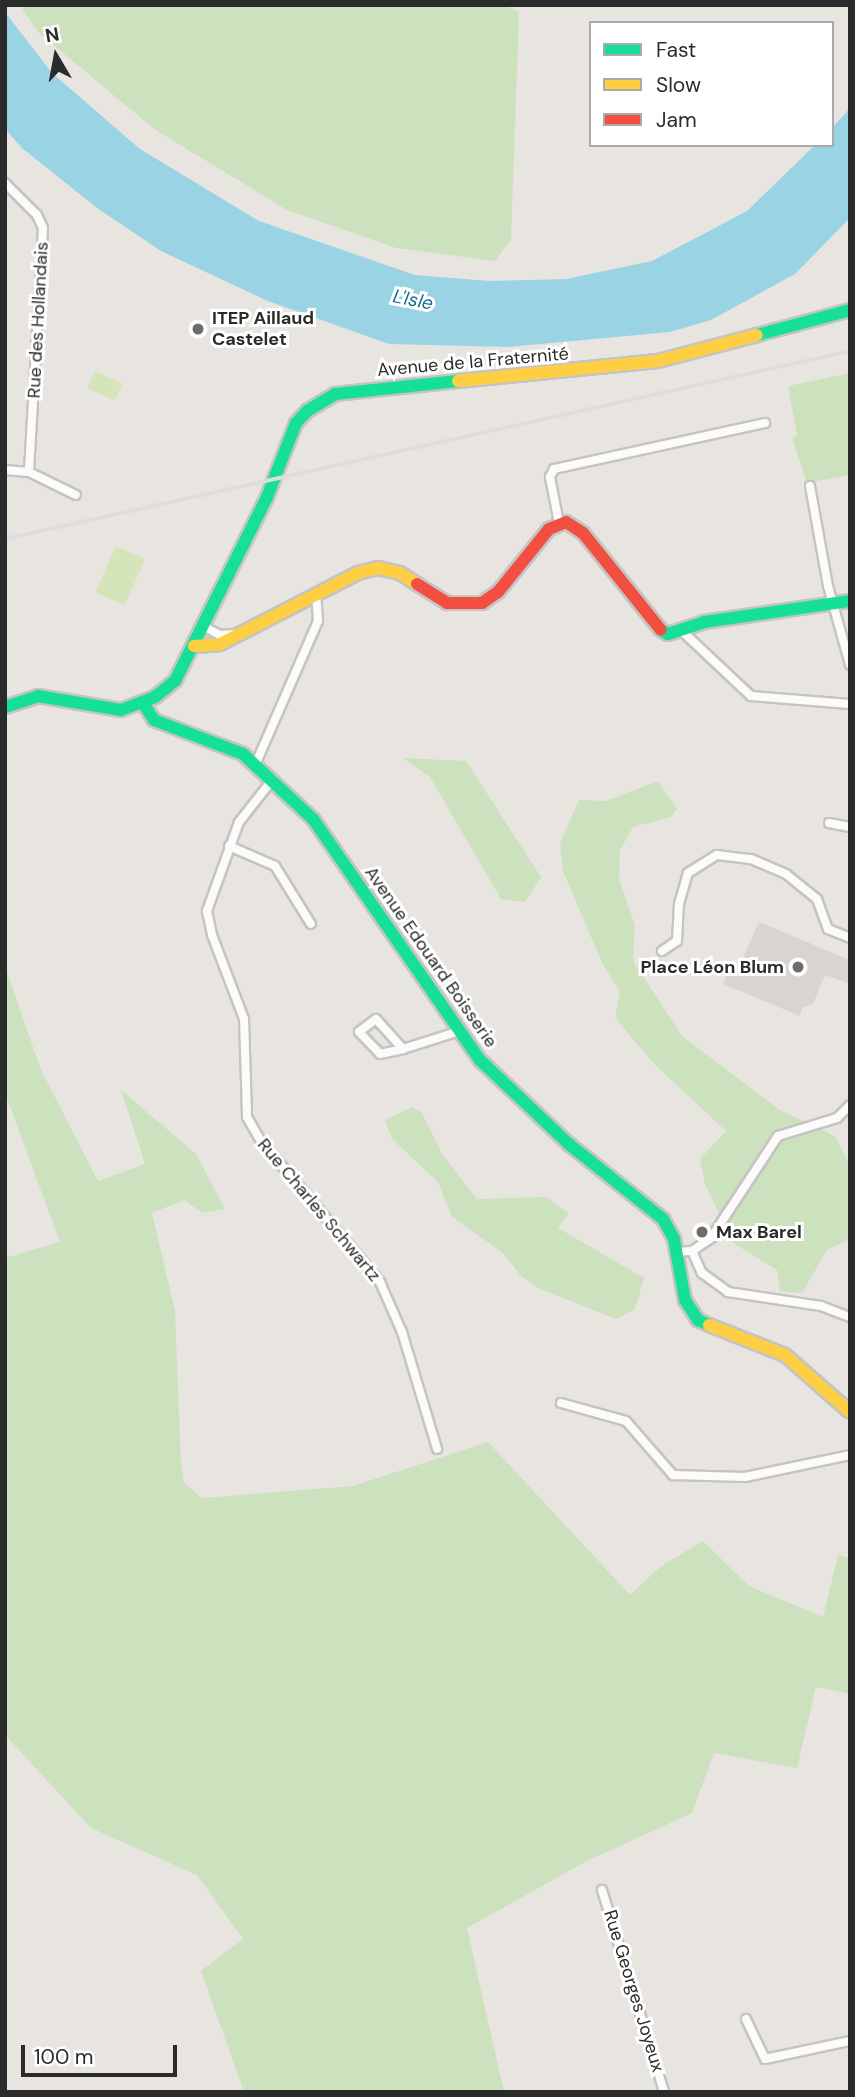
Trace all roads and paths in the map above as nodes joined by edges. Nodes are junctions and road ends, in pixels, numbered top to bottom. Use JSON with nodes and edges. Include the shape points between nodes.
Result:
{"nodes":[{"id":1,"x":5,"y":183,"type":"edge"},
{"id":2,"x":850,"y":310,"type":"edge"},
{"id":3,"x":765,"y":423,"type":"dead end"},
{"id":4,"x":5,"y":470,"type":"edge"},
{"id":5,"x":29,"y":472,"type":"junction"},
{"id":6,"x":810,"y":486,"type":"dead end"},
{"id":7,"x":76,"y":495,"type":"dead end"},
{"id":8,"x":559,"y":523,"type":"junction"},
{"id":9,"x":316,"y":594,"type":"junction"},
{"id":10,"x":850,"y":601,"type":"edge"},
{"id":11,"x":832,"y":604,"type":"junction"},
{"id":12,"x":203,"y":626,"type":"junction"},
{"id":13,"x":683,"y":632,"type":"junction"},
{"id":14,"x":241,"y":633,"type":"junction"},
{"id":15,"x":194,"y":646,"type":"junction"},
{"id":16,"x":850,"y":665,"type":"edge"},
{"id":17,"x":143,"y":703,"type":"junction"},
{"id":18,"x":850,"y":704,"type":"edge"},
{"id":19,"x":7,"y":706,"type":"edge"},
{"id":20,"x":256,"y":763,"type":"junction"},
{"id":21,"x":274,"y":779,"type":"junction"},
{"id":22,"x":829,"y":823,"type":"dead end"},
{"id":23,"x":850,"y":827,"type":"edge"},
{"id":24,"x":229,"y":846,"type":"junction"},
{"id":25,"x":311,"y":923,"type":"dead end"},
{"id":26,"x":850,"y":938,"type":"edge"},
{"id":27,"x":662,"y":951,"type":"dead end"},
{"id":28,"x":459,"y":1030,"type":"junction"},
{"id":29,"x":403,"y":1049,"type":"junction"},
{"id":30,"x":850,"y":1105,"type":"edge"},
{"id":31,"x":692,"y":1251,"type":"junction"},
{"id":32,"x":676,"y":1252,"type":"junction"},
{"id":33,"x":850,"y":1317,"type":"edge"},
{"id":34,"x":561,"y":1403,"type":"dead end"},
{"id":35,"x":850,"y":1412,"type":"edge"},
{"id":36,"x":437,"y":1449,"type":"dead end"},
{"id":37,"x":850,"y":1455,"type":"edge"},
{"id":38,"x":602,"y":1890,"type":"dead end"},
{"id":39,"x":746,"y":2019,"type":"dead end"},
{"id":40,"x":850,"y":2041,"type":"edge"},
{"id":41,"x":664,"y":2092,"type":"edge"}],
"edges":[{"from":1,"to":5,"type":"street","name":"Rue des Hollandais","via":[[37,215],[43,229]]},
{"from":2,"to":12,"type":"street","name":"Avenue de la Fraternité","via":[[740,343],[658,361],[335,394],[296,423],[267,497]]},
{"from":3,"to":8,"type":"street","via":[[554,469],[550,477]]},
{"from":4,"to":5,"type":"street"},
{"from":5,"to":7,"type":"street"},
{"from":6,"to":11,"type":"street"},
{"from":8,"to":9,"type":"street","via":[[549,529],[498,592],[482,603],[447,603],[400,573],[378,568]]},
{"from":8,"to":13,"type":"street","via":[[571,523],[583,533],[657,628],[668,634]]},
{"from":9,"to":14,"type":"street"},
{"from":9,"to":20,"type":"street","via":[[318,621]]},
{"from":10,"to":11,"type":"street"},
{"from":11,"to":13,"type":"street","via":[[704,622]]},
{"from":11,"to":16,"type":"street"},
{"from":12,"to":14,"type":"street","via":[[220,635]]},
{"from":12,"to":15,"type":"street","name":"Avenue de la Fraternité"},
{"from":13,"to":18,"type":"street","via":[[751,696]]},
{"from":14,"to":15,"type":"street","via":[[211,647]]},
{"from":15,"to":17,"type":"street","name":"Avenue de la Fraternité","via":[[175,681]]},
{"from":17,"to":19,"type":"street","via":[[111,710],[38,696]]},
{"from":17,"to":20,"type":"street","name":"Avenue Edouard Boisserie","via":[[154,720],[229,746]]},
{"from":20,"to":21,"type":"street","name":"Avenue Edouard Boisserie"},
{"from":21,"to":24,"type":"street","name":"Rue Charles Schwartz","via":[[257,795]]},
{"from":21,"to":28,"type":"street","name":"Avenue Edouard Boisserie","via":[[313,819]]},
{"from":22,"to":23,"type":"street"},
{"from":24,"to":25,"type":"street","via":[[275,866]]},
{"from":24,"to":36,"type":"street","name":"Rue Charles Schwartz","via":[[207,911],[244,1019],[249,1123],[380,1282],[402,1332]]},
{"from":26,"to":27,"type":"street","via":[[828,929],[816,898],[786,874],[751,859],[717,855],[688,873],[678,904],[677,941]]},
{"from":28,"to":29,"type":"street"},
{"from":28,"to":32,"type":"street","name":"Avenue Edouard Boisserie","via":[[480,1060],[570,1145],[656,1211],[668,1227]]},
{"from":29,"to":29,"type":"street","via":[[376,1019],[359,1032],[377,1054]]},
{"from":30,"to":31,"type":"street","via":[[837,1118],[787,1131],[771,1141],[711,1238]]},
{"from":31,"to":32,"type":"street"},
{"from":31,"to":33,"type":"street","via":[[702,1273],[728,1292],[821,1306]]},
{"from":32,"to":35,"type":"street","name":"Avenue Edouard Boisserie","via":[[685,1300],[698,1320],[785,1355]]},
{"from":34,"to":37,"type":"street","via":[[626,1421],[673,1475],[745,1477]]},
{"from":38,"to":41,"type":"street","name":"Rue Georges Joyeux"},
{"from":39,"to":40,"type":"street","via":[[765,2059]]}]}
